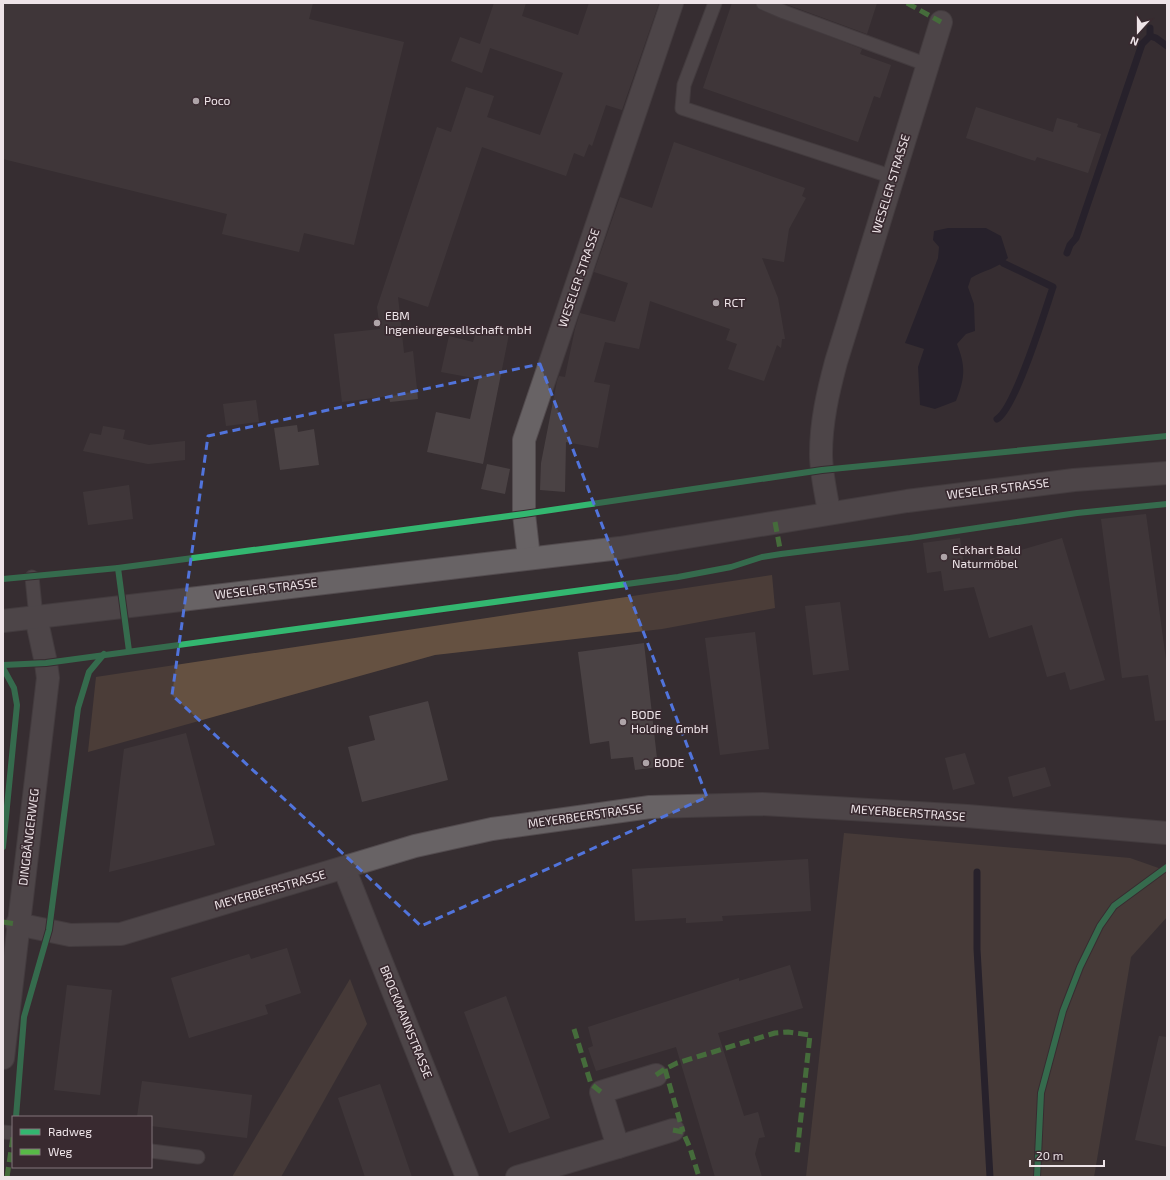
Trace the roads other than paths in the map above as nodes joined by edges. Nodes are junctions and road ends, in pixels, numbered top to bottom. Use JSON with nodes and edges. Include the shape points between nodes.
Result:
{"nodes":[{"id":1,"x":672,"y":3,"type":"edge"},
{"id":2,"x":715,"y":3,"type":"edge"},
{"id":3,"x":763,"y":3,"type":"edge"},
{"id":4,"x":941,"y":22,"type":"dead end"},
{"id":5,"x":928,"y":65,"type":"junction"},
{"id":6,"x":893,"y":177,"type":"junction"},
{"id":7,"x":1167,"y":474,"type":"edge"},
{"id":8,"x":829,"y":512,"type":"junction"},
{"id":9,"x":529,"y":558,"type":"junction"},
{"id":10,"x":32,"y":577,"type":"dead end"},
{"id":11,"x":36,"y":618,"type":"junction"},
{"id":12,"x":3,"y":622,"type":"edge"},
{"id":13,"x":1167,"y":834,"type":"edge"},
{"id":14,"x":344,"y":868,"type":"junction"},
{"id":15,"x":17,"y":924,"type":"junction"},
{"id":16,"x":3,"y":1058,"type":"edge"},
{"id":17,"x":656,"y":1075,"type":"dead end"},
{"id":18,"x":674,"y":1130,"type":"dead end"},
{"id":19,"x":618,"y":1147,"type":"junction"},
{"id":20,"x":152,"y":1151,"type":"edge"},
{"id":21,"x":198,"y":1157,"type":"dead end"},
{"id":22,"x":467,"y":1177,"type":"edge"},
{"id":23,"x":517,"y":1177,"type":"edge"}],
"edges":[{"from":1,"to":9,"type":"street","name":"WESELER STRASSE","via":[[524,440],[524,514]]},
{"from":2,"to":6,"type":"lane","via":[[684,85],[682,108]]},
{"from":3,"to":5,"type":"lane"},
{"from":4,"to":5,"type":"street","name":"WESELER STRASSE"},
{"from":5,"to":6,"type":"street","name":"WESELER STRASSE"},
{"from":6,"to":8,"type":"street","name":"WESELER STRASSE","via":[[828,391],[821,453]]},
{"from":7,"to":8,"type":"street","name":"WESELER STRASSE","via":[[1074,480]]},
{"from":8,"to":9,"type":"street","name":"WESELER STRASSE","via":[[620,548]]},
{"from":9,"to":11,"type":"street","name":"WESELER STRASSE"},
{"from":10,"to":11,"type":"lane"},
{"from":11,"to":12,"type":"street","name":"WESELER STRASSE"},
{"from":11,"to":15,"type":"street","name":"DINGBÄNGERWEG","via":[[48,678],[28,853]]},
{"from":13,"to":14,"type":"street","name":"MEYERBEERSTRASSE","via":[[967,816],[820,807],[762,804],[650,807],[492,829],[415,846]]},
{"from":14,"to":15,"type":"street","name":"MEYERBEERSTRASSE","via":[[121,934],[70,934]]},
{"from":14,"to":22,"type":"street","name":"BROCKMANNSTRASSE"},
{"from":15,"to":16,"type":"street","name":"DINGBÄNGERWEG"},
{"from":17,"to":19,"type":"street","via":[[601,1092]]},
{"from":18,"to":19,"type":"street"},
{"from":19,"to":23,"type":"street"},
{"from":20,"to":21,"type":"lane"}]}
